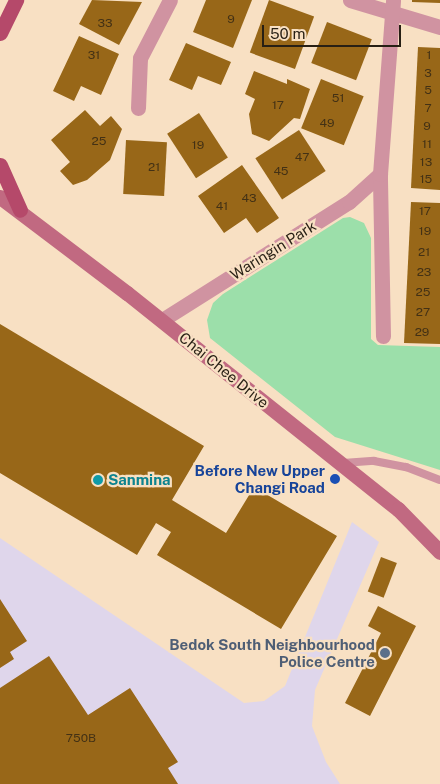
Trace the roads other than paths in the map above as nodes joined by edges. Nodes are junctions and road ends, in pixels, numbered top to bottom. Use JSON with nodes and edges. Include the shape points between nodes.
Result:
{"nodes":[{"id":1,"x":8,"y":0,"type":"edge"},
{"id":2,"x":16,"y":0,"type":"edge"},
{"id":3,"x":170,"y":0,"type":"edge"},
{"id":4,"x":350,"y":0,"type":"edge"},
{"id":5,"x":393,"y":0,"type":"edge"},
{"id":6,"x":0,"y":10,"type":"edge"},
{"id":7,"x":394,"y":16,"type":"junction"},
{"id":8,"x":440,"y":26,"type":"edge"},
{"id":9,"x":0,"y":33,"type":"edge"},
{"id":10,"x":138,"y":108,"type":"dead end"},
{"id":11,"x":0,"y":165,"type":"edge"},
{"id":12,"x":380,"y":174,"type":"junction"},
{"id":13,"x":0,"y":197,"type":"edge"},
{"id":14,"x":20,"y":210,"type":"junction"},
{"id":15,"x":162,"y":320,"type":"junction"},
{"id":16,"x":382,"y":336,"type":"dead end"},
{"id":17,"x":341,"y":464,"type":"junction"},
{"id":18,"x":440,"y":480,"type":"edge"},
{"id":19,"x":440,"y":552,"type":"edge"}],
"edges":[{"from":1,"to":6,"type":"main road"},
{"from":2,"to":9,"type":"main road"},
{"from":3,"to":10,"type":"street","via":[[140,58]]},
{"from":4,"to":7,"type":"street"},
{"from":5,"to":7,"type":"street"},
{"from":7,"to":8,"type":"street"},
{"from":7,"to":12,"type":"street"},
{"from":11,"to":14,"type":"main road"},
{"from":12,"to":15,"type":"street","name":"Waringin Park","via":[[354,199]]},
{"from":12,"to":16,"type":"street"},
{"from":13,"to":14,"type":"street","name":"Chai Chee Drive"},
{"from":14,"to":15,"type":"street","name":"Chai Chee Drive"},
{"from":15,"to":17,"type":"street","name":"Chai Chee Drive"},
{"from":17,"to":18,"type":"lane","via":[[374,461],[406,467]]},
{"from":17,"to":19,"type":"street","name":"Chai Chee Drive","via":[[398,509]]}]}
